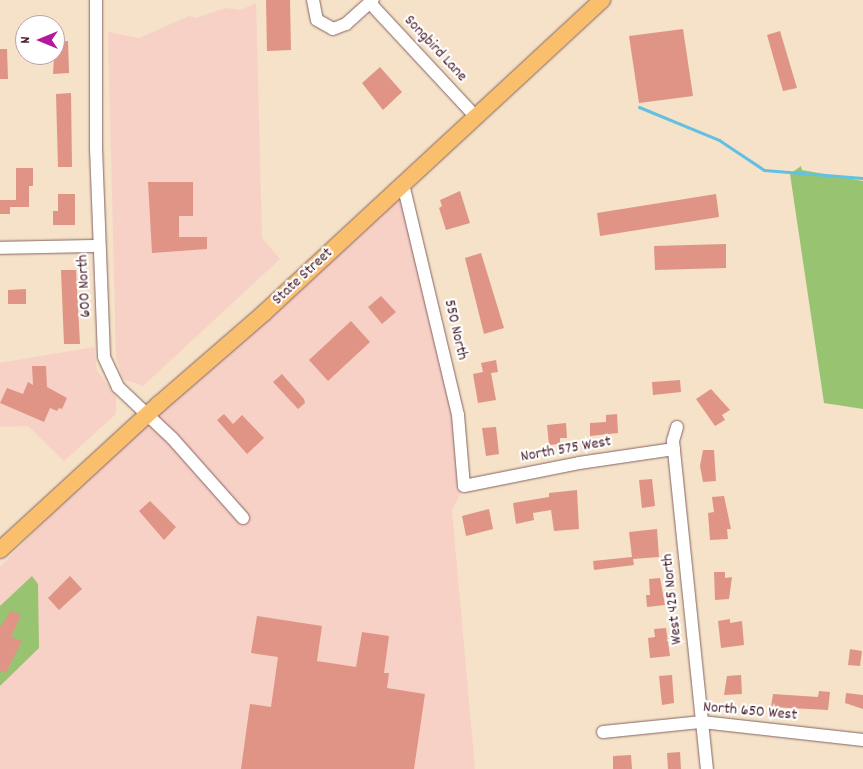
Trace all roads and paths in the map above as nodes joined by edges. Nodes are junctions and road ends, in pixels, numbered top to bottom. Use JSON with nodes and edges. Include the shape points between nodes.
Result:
{"nodes":[{"id":1,"x":96,"y":0,"type":"edge"},
{"id":2,"x":314,"y":0,"type":"edge"},
{"id":3,"x":602,"y":0,"type":"edge"},
{"id":4,"x":372,"y":1,"type":"edge"},
{"id":5,"x":476,"y":116,"type":"junction"},
{"id":6,"x":403,"y":184,"type":"junction"},
{"id":7,"x":99,"y":246,"type":"junction"},
{"id":8,"x":0,"y":248,"type":"edge"},
{"id":9,"x":148,"y":414,"type":"junction"},
{"id":10,"x":677,"y":427,"type":"dead end"},
{"id":11,"x":674,"y":449,"type":"junction"},
{"id":12,"x":464,"y":486,"type":"joint"},
{"id":13,"x":244,"y":518,"type":"dead end"},
{"id":14,"x":0,"y":550,"type":"edge"},
{"id":15,"x":702,"y":722,"type":"junction"},
{"id":16,"x":603,"y":732,"type":"dead end"},
{"id":17,"x":863,"y":740,"type":"edge"},
{"id":18,"x":707,"y":769,"type":"edge"}],
"edges":[{"from":1,"to":7,"type":"street","name":"600 North"},
{"from":2,"to":4,"type":"street","via":[[314,15],[325,27],[341,27]]},
{"from":3,"to":5,"type":"main road","name":"State Street"},
{"from":4,"to":5,"type":"street","name":"Songbird Lane"},
{"from":5,"to":6,"type":"main road","name":"State Street"},
{"from":6,"to":9,"type":"main road","name":"State Street"},
{"from":6,"to":12,"type":"street","name":"550 North","via":[[458,415]]},
{"from":7,"to":8,"type":"street"},
{"from":7,"to":9,"type":"street","name":"600 North","via":[[104,357],[118,387]]},
{"from":9,"to":13,"type":"street","name":"600 North"},
{"from":9,"to":14,"type":"main road","name":"State Street"},
{"from":10,"to":11,"type":"street","name":"West 425 North"},
{"from":11,"to":12,"type":"street","name":"North 575 West","via":[[579,463]]},
{"from":11,"to":15,"type":"street","name":"West 425 North"},
{"from":15,"to":16,"type":"street","name":"North 650 West"},
{"from":15,"to":17,"type":"street","name":"North 650 West"},
{"from":15,"to":18,"type":"street","name":"West 425 North"}]}
